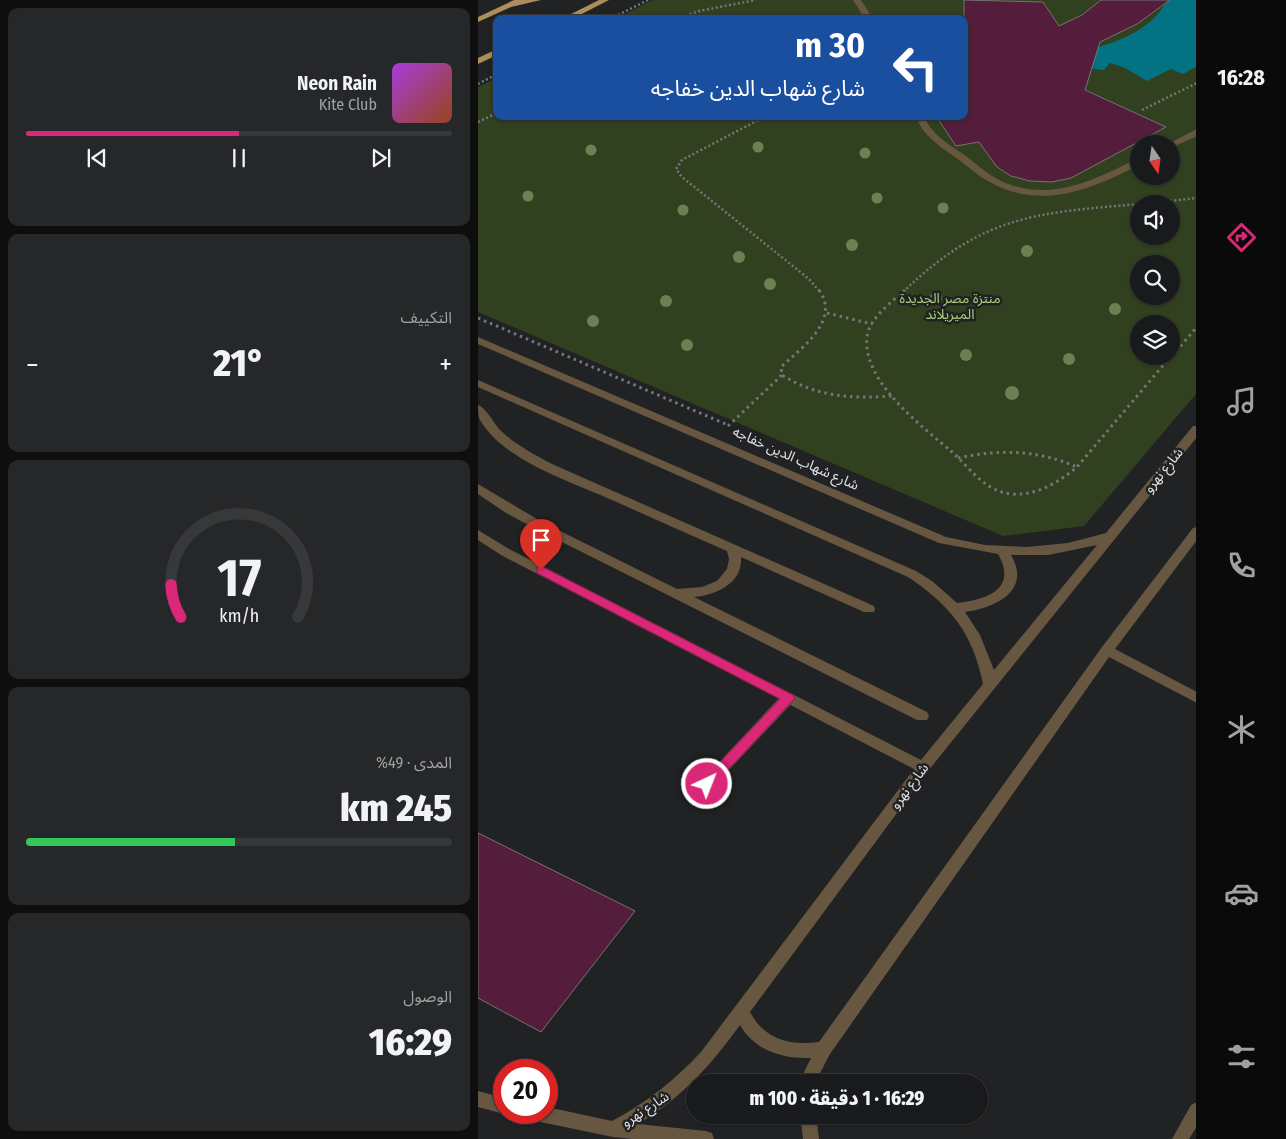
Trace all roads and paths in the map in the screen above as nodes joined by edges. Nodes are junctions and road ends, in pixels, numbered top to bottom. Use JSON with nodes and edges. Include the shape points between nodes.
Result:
{"nodes":[{"id":1,"x":520,"y":0,"type":"edge"},
{"id":2,"x":537,"y":0,"type":"edge"},
{"id":3,"x":605,"y":0,"type":"edge"},
{"id":4,"x":648,"y":0,"type":"edge"},
{"id":5,"x":756,"y":0,"type":"edge"},
{"id":6,"x":857,"y":0,"type":"edge"},
{"id":7,"x":508,"y":6,"type":"junction"},
{"id":8,"x":573,"y":15,"type":"edge"},
{"id":9,"x":618,"y":15,"type":"edge"},
{"id":10,"x":688,"y":15,"type":"edge"},
{"id":11,"x":866,"y":15,"type":"edge"},
{"id":12,"x":478,"y":20,"type":"edge"},
{"id":13,"x":493,"y":53,"type":"edge"},
{"id":14,"x":478,"y":61,"type":"edge"},
{"id":15,"x":493,"y":76,"type":"edge"},
{"id":16,"x":1196,"y":83,"type":"edge"},
{"id":17,"x":478,"y":84,"type":"edge"},
{"id":18,"x":1142,"y":110,"type":"dead end"},
{"id":19,"x":493,"y":115,"type":"edge"},
{"id":20,"x":758,"y":120,"type":"edge"},
{"id":21,"x":922,"y":120,"type":"edge"},
{"id":22,"x":478,"y":122,"type":"edge"},
{"id":23,"x":1196,"y":132,"type":"edge"},
{"id":24,"x":1180,"y":140,"type":"edge"},
{"id":25,"x":1130,"y":165,"type":"edge"},
{"id":26,"x":1196,"y":198,"type":"edge"},
{"id":27,"x":1180,"y":200,"type":"edge"},
{"id":28,"x":1130,"y":205,"type":"edge"},
{"id":29,"x":827,"y":313,"type":"junction"},
{"id":30,"x":478,"y":318,"type":"edge"},
{"id":31,"x":872,"y":324,"type":"junction"},
{"id":32,"x":1196,"y":327,"type":"edge"},
{"id":33,"x":478,"y":340,"type":"edge"},
{"id":34,"x":1180,"y":346,"type":"edge"},
{"id":35,"x":1164,"y":365,"type":"edge"},
{"id":36,"x":782,"y":375,"type":"junction"},
{"id":37,"x":478,"y":383,"type":"edge"},
{"id":38,"x":892,"y":396,"type":"junction"},
{"id":39,"x":478,"y":409,"type":"edge"},
{"id":40,"x":734,"y":420,"type":"dead end"},
{"id":41,"x":737,"y":429,"type":"dead end"},
{"id":42,"x":1196,"y":430,"type":"edge"},
{"id":43,"x":958,"y":458,"type":"junction"},
{"id":44,"x":1077,"y":467,"type":"junction"},
{"id":45,"x":478,"y":488,"type":"edge"},
{"id":46,"x":1196,"y":531,"type":"edge"},
{"id":47,"x":478,"y":534,"type":"edge"},
{"id":48,"x":1110,"y":536,"type":"junction"},
{"id":49,"x":732,"y":548,"type":"junction"},
{"id":50,"x":1002,"y":552,"type":"junction"},
{"id":51,"x":673,"y":591,"type":"junction"},
{"id":52,"x":956,"y":608,"type":"junction"},
{"id":53,"x":869,"y":609,"type":"dead end"},
{"id":54,"x":1108,"y":650,"type":"junction"},
{"id":55,"x":990,"y":685,"type":"junction"},
{"id":56,"x":788,"y":698,"type":"junction"},
{"id":57,"x":1196,"y":698,"type":"edge"},
{"id":58,"x":922,"y":716,"type":"dead end"},
{"id":59,"x":923,"y":767,"type":"junction"},
{"id":60,"x":694,"y":798,"type":"dead end"},
{"id":61,"x":740,"y":1010,"type":"junction"},
{"id":62,"x":824,"y":1049,"type":"junction"},
{"id":63,"x":812,"y":1074,"type":"edge"},
{"id":64,"x":478,"y":1099,"type":"edge"},
{"id":65,"x":493,"y":1103,"type":"edge"},
{"id":66,"x":1196,"y":1110,"type":"edge"},
{"id":67,"x":558,"y":1118,"type":"edge"},
{"id":68,"x":809,"y":1124,"type":"edge"},
{"id":69,"x":614,"y":1129,"type":"junction"},
{"id":70,"x":706,"y":1139,"type":"edge"},
{"id":71,"x":811,"y":1139,"type":"edge"},
{"id":72,"x":1180,"y":1139,"type":"edge"}],
"edges":[{"from":1,"to":7,"type":"main road"},
{"from":2,"to":7,"type":"main road"},
{"from":3,"to":8,"type":"main road"},
{"from":4,"to":9,"type":"path"},
{"from":5,"to":10,"type":"path"},
{"from":6,"to":11,"type":"street"},
{"from":7,"to":12,"type":"main road"},
{"from":13,"to":14,"type":"main road"},
{"from":15,"to":17,"type":"path"},
{"from":16,"to":18,"type":"path"},
{"from":19,"to":22,"type":"path"},
{"from":20,"to":29,"type":"path","via":[[682,160],[676,169],[818,287]]},
{"from":21,"to":25,"type":"street","via":[[945,148],[996,182],[1029,192],[1054,194],[1077,190]]},
{"from":23,"to":24,"type":"street"},
{"from":26,"to":27,"type":"path"},
{"from":28,"to":31,"type":"path","via":[[1042,214],[996,227],[932,264]]},
{"from":29,"to":31,"type":"path"},
{"from":29,"to":36,"type":"path","via":[[818,332],[781,367]]},
{"from":30,"to":41,"type":"path"},
{"from":31,"to":38,"type":"path","via":[[867,336],[868,352]]},
{"from":32,"to":34,"type":"path"},
{"from":33,"to":50,"type":"street","name":"شارع شهاب الدين خفاجه","via":[[924,532],[964,546]]},
{"from":35,"to":44,"type":"path"},
{"from":36,"to":38,"type":"path","via":[[837,398],[855,400]]},
{"from":36,"to":40,"type":"path"},
{"from":37,"to":52,"type":"street","via":[[895,566],[928,584]]},
{"from":38,"to":43,"type":"path","via":[[916,423]]},
{"from":39,"to":49,"type":"street","via":[[496,432],[528,457]]},
{"from":42,"to":48,"type":"street","name":"شارع نهرو"},
{"from":43,"to":44,"type":"path","via":[[989,452],[1026,452],[1063,460]]},
{"from":43,"to":44,"type":"path","via":[[988,487],[1023,494],[1053,485]]},
{"from":45,"to":51,"type":"street","via":[[538,525]]},
{"from":46,"to":54,"type":"street"},
{"from":47,"to":56,"type":"street","via":[[505,552]]},
{"from":48,"to":50,"type":"street","name":"شارع شهاب الدين خفاجه","via":[[1051,551]]},
{"from":48,"to":55,"type":"street","name":"شارع نهرو"},
{"from":49,"to":51,"type":"street","via":[[736,562],[734,570],[722,584],[698,592]]},
{"from":49,"to":53,"type":"street"},
{"from":50,"to":52,"type":"street","via":[[1012,568],[1009,586],[998,597],[982,605]]},
{"from":51,"to":58,"type":"street"},
{"from":52,"to":55,"type":"street","via":[[983,652]]},
{"from":54,"to":57,"type":"street"},
{"from":54,"to":62,"type":"street"},
{"from":55,"to":59,"type":"street","name":"شارع نهرو"},
{"from":56,"to":59,"type":"street"},
{"from":56,"to":60,"type":"street"},
{"from":59,"to":61,"type":"street","name":"شارع نهرو"},
{"from":61,"to":62,"type":"street","via":[[747,1024],[772,1045],[788,1051]]},
{"from":61,"to":69,"type":"street","name":"شارع نهرو","via":[[707,1057],[688,1077],[643,1113]]},
{"from":62,"to":63,"type":"street"},
{"from":64,"to":65,"type":"street"},
{"from":66,"to":72,"type":"street"},
{"from":67,"to":69,"type":"street"},
{"from":68,"to":71,"type":"street"},
{"from":69,"to":70,"type":"street"}]}
